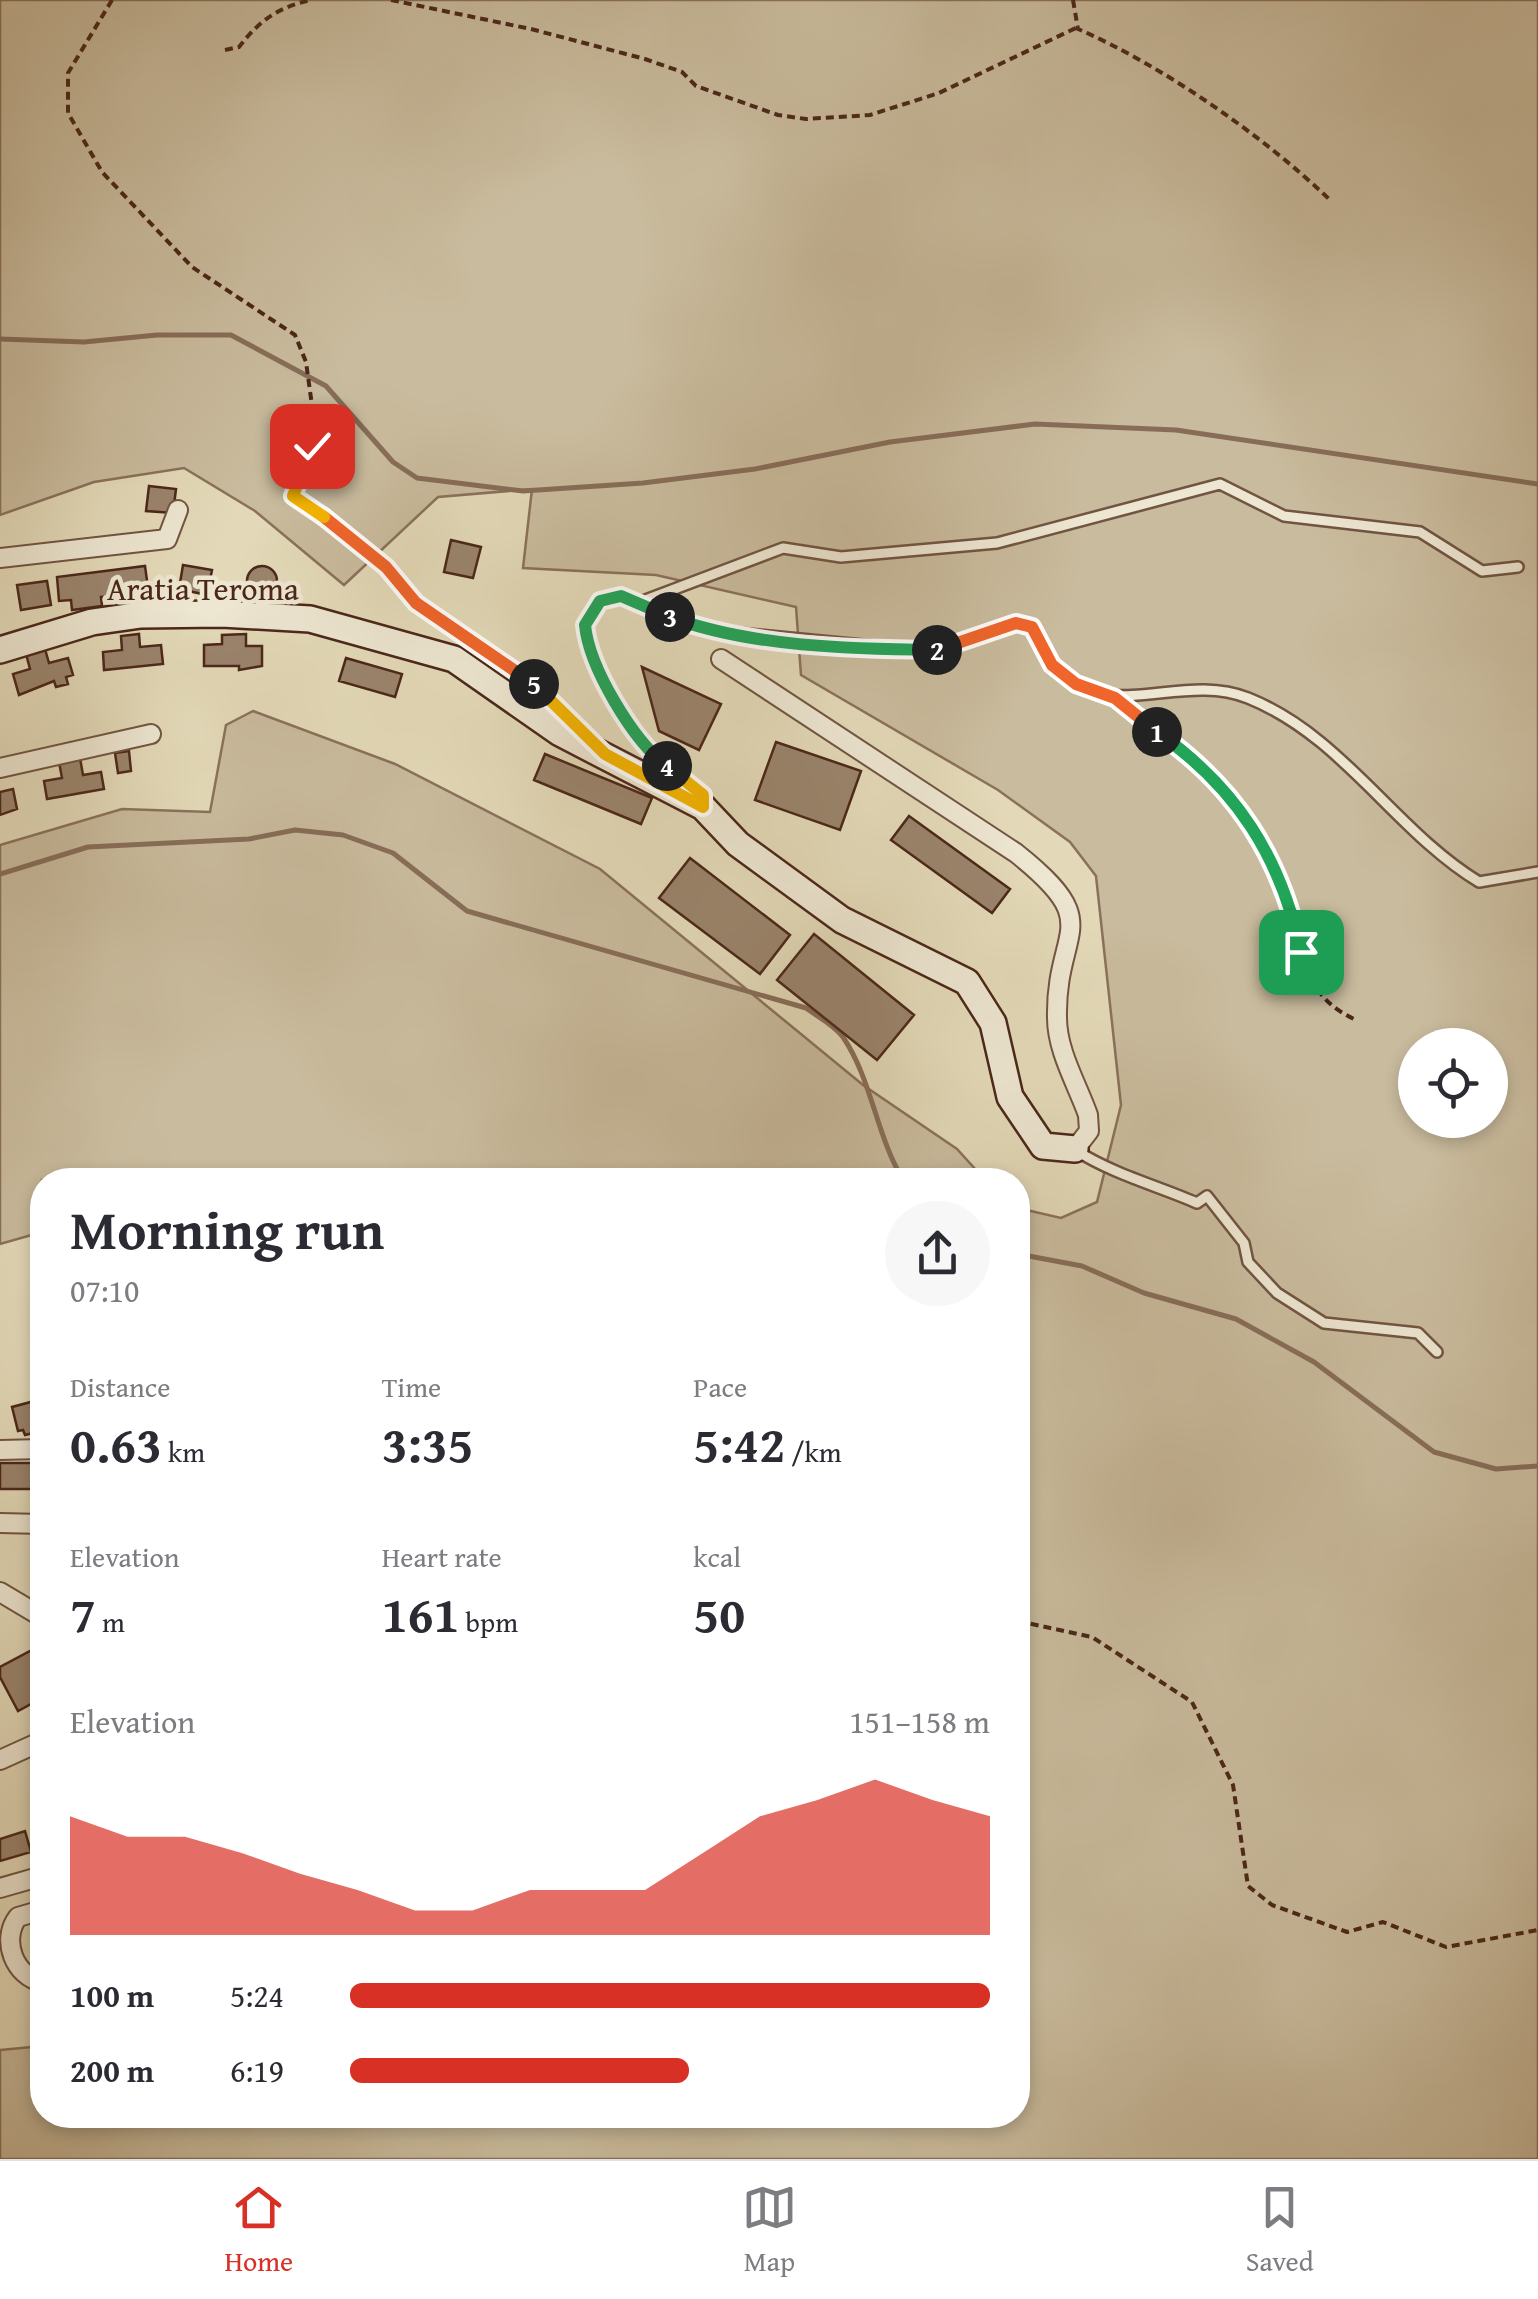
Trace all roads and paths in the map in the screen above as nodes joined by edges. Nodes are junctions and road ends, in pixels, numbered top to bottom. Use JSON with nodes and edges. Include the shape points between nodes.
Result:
{"nodes":[{"id":1,"x":112,"y":0,"type":"edge"},
{"id":2,"x":312,"y":0,"type":"edge"},
{"id":3,"x":391,"y":0,"type":"edge"},
{"id":4,"x":1073,"y":0,"type":"edge"},
{"id":5,"x":1078,"y":28,"type":"junction"},
{"id":6,"x":225,"y":50,"type":"dead end"},
{"id":7,"x":1329,"y":198,"type":"dead end"},
{"id":8,"x":178,"y":510,"type":"dead end"},
{"id":9,"x":0,"y":558,"type":"edge"},
{"id":10,"x":1518,"y":567,"type":"dead end"},
{"id":11,"x":640,"y":602,"type":"junction"},
{"id":12,"x":0,"y":650,"type":"edge"},
{"id":13,"x":721,"y":659,"type":"dead end"},
{"id":14,"x":1115,"y":698,"type":"junction"},
{"id":15,"x":555,"y":704,"type":"dead end"},
{"id":16,"x":150,"y":734,"type":"dead end"},
{"id":17,"x":0,"y":768,"type":"edge"},
{"id":18,"x":703,"y":807,"type":"junction"},
{"id":19,"x":1538,"y":872,"type":"edge"},
{"id":20,"x":1354,"y":1019,"type":"dead end"},
{"id":21,"x":1074,"y":1149,"type":"junction"},
{"id":22,"x":1437,"y":1352,"type":"dead end"},
{"id":23,"x":30,"y":1449,"type":"edge"},
{"id":24,"x":0,"y":1450,"type":"edge"},
{"id":25,"x":0,"y":1523,"type":"edge"},
{"id":26,"x":30,"y":1524,"type":"edge"},
{"id":27,"x":0,"y":1592,"type":"edge"},
{"id":28,"x":30,"y":1611,"type":"edge"},
{"id":29,"x":1030,"y":1623,"type":"edge"},
{"id":30,"x":30,"y":1746,"type":"edge"},
{"id":31,"x":0,"y":1760,"type":"edge"},
{"id":32,"x":30,"y":1879,"type":"edge"},
{"id":33,"x":0,"y":1888,"type":"edge"},
{"id":34,"x":30,"y":1914,"type":"edge"},
{"id":35,"x":1538,"y":1930,"type":"edge"},
{"id":36,"x":30,"y":1979,"type":"edge"}],
"edges":[{"from":1,"to":15,"type":"path","via":[[68,73],[68,113],[102,172],[192,267],[294,335],[306,362],[314,420],[293,496],[349,534],[416,603],[513,665]]},
{"from":2,"to":6,"type":"path","via":[[255,22],[239,47]]},
{"from":3,"to":5,"type":"path","via":[[646,60],[682,72],[696,86],[806,120],[870,115],[940,94]]},
{"from":4,"to":5,"type":"path"},
{"from":5,"to":7,"type":"path","via":[[1283,154]]},
{"from":8,"to":9,"type":"street","via":[[167,539]]},
{"from":10,"to":11,"type":"lane","via":[[1482,571],[1420,532],[1284,516],[1220,484],[996,543],[842,557],[783,548]]},
{"from":11,"to":14,"type":"lane","via":[[708,630],[904,649],[953,648],[1016,623],[1032,627],[1052,665],[1076,684]]},
{"from":11,"to":18,"type":"lane","via":[[621,596],[591,610],[585,625],[591,656],[654,756],[703,795]]},
{"from":12,"to":18,"type":"main road","name":"Aratia Teroma","via":[[92,622],[142,616],[310,619],[454,660],[560,733]]},
{"from":13,"to":21,"type":"street","via":[[1016,853],[1066,901],[1073,921],[1056,1020],[1089,1131]]},
{"from":14,"to":19,"type":"lane","via":[[1208,687],[1251,700],[1326,746],[1479,882]]},
{"from":14,"to":20,"type":"path","via":[[1197,760],[1250,820],[1296,926],[1307,976],[1320,997]]},
{"from":16,"to":17,"type":"street"},
{"from":18,"to":21,"type":"main road","name":"Aratia Teroma","via":[[738,844],[842,920],[967,982],[993,1023],[1010,1097],[1026,1127],[1043,1146]]},
{"from":21,"to":22,"type":"lane","name":"Aratia Teroma","via":[[1197,1204],[1207,1196],[1276,1293],[1324,1323],[1418,1334]]},
{"from":23,"to":24,"type":"street"},
{"from":25,"to":26,"type":"street"},
{"from":27,"to":28,"type":"street"},
{"from":29,"to":35,"type":"path","via":[[1092,1636],[1192,1702],[1232,1786],[1248,1886],[1272,1905],[1347,1932],[1383,1922],[1446,1947]]},
{"from":30,"to":31,"type":"street"},
{"from":32,"to":33,"type":"street"},
{"from":34,"to":36,"type":"street","via":[[9,1928],[8,1942]]}]}
